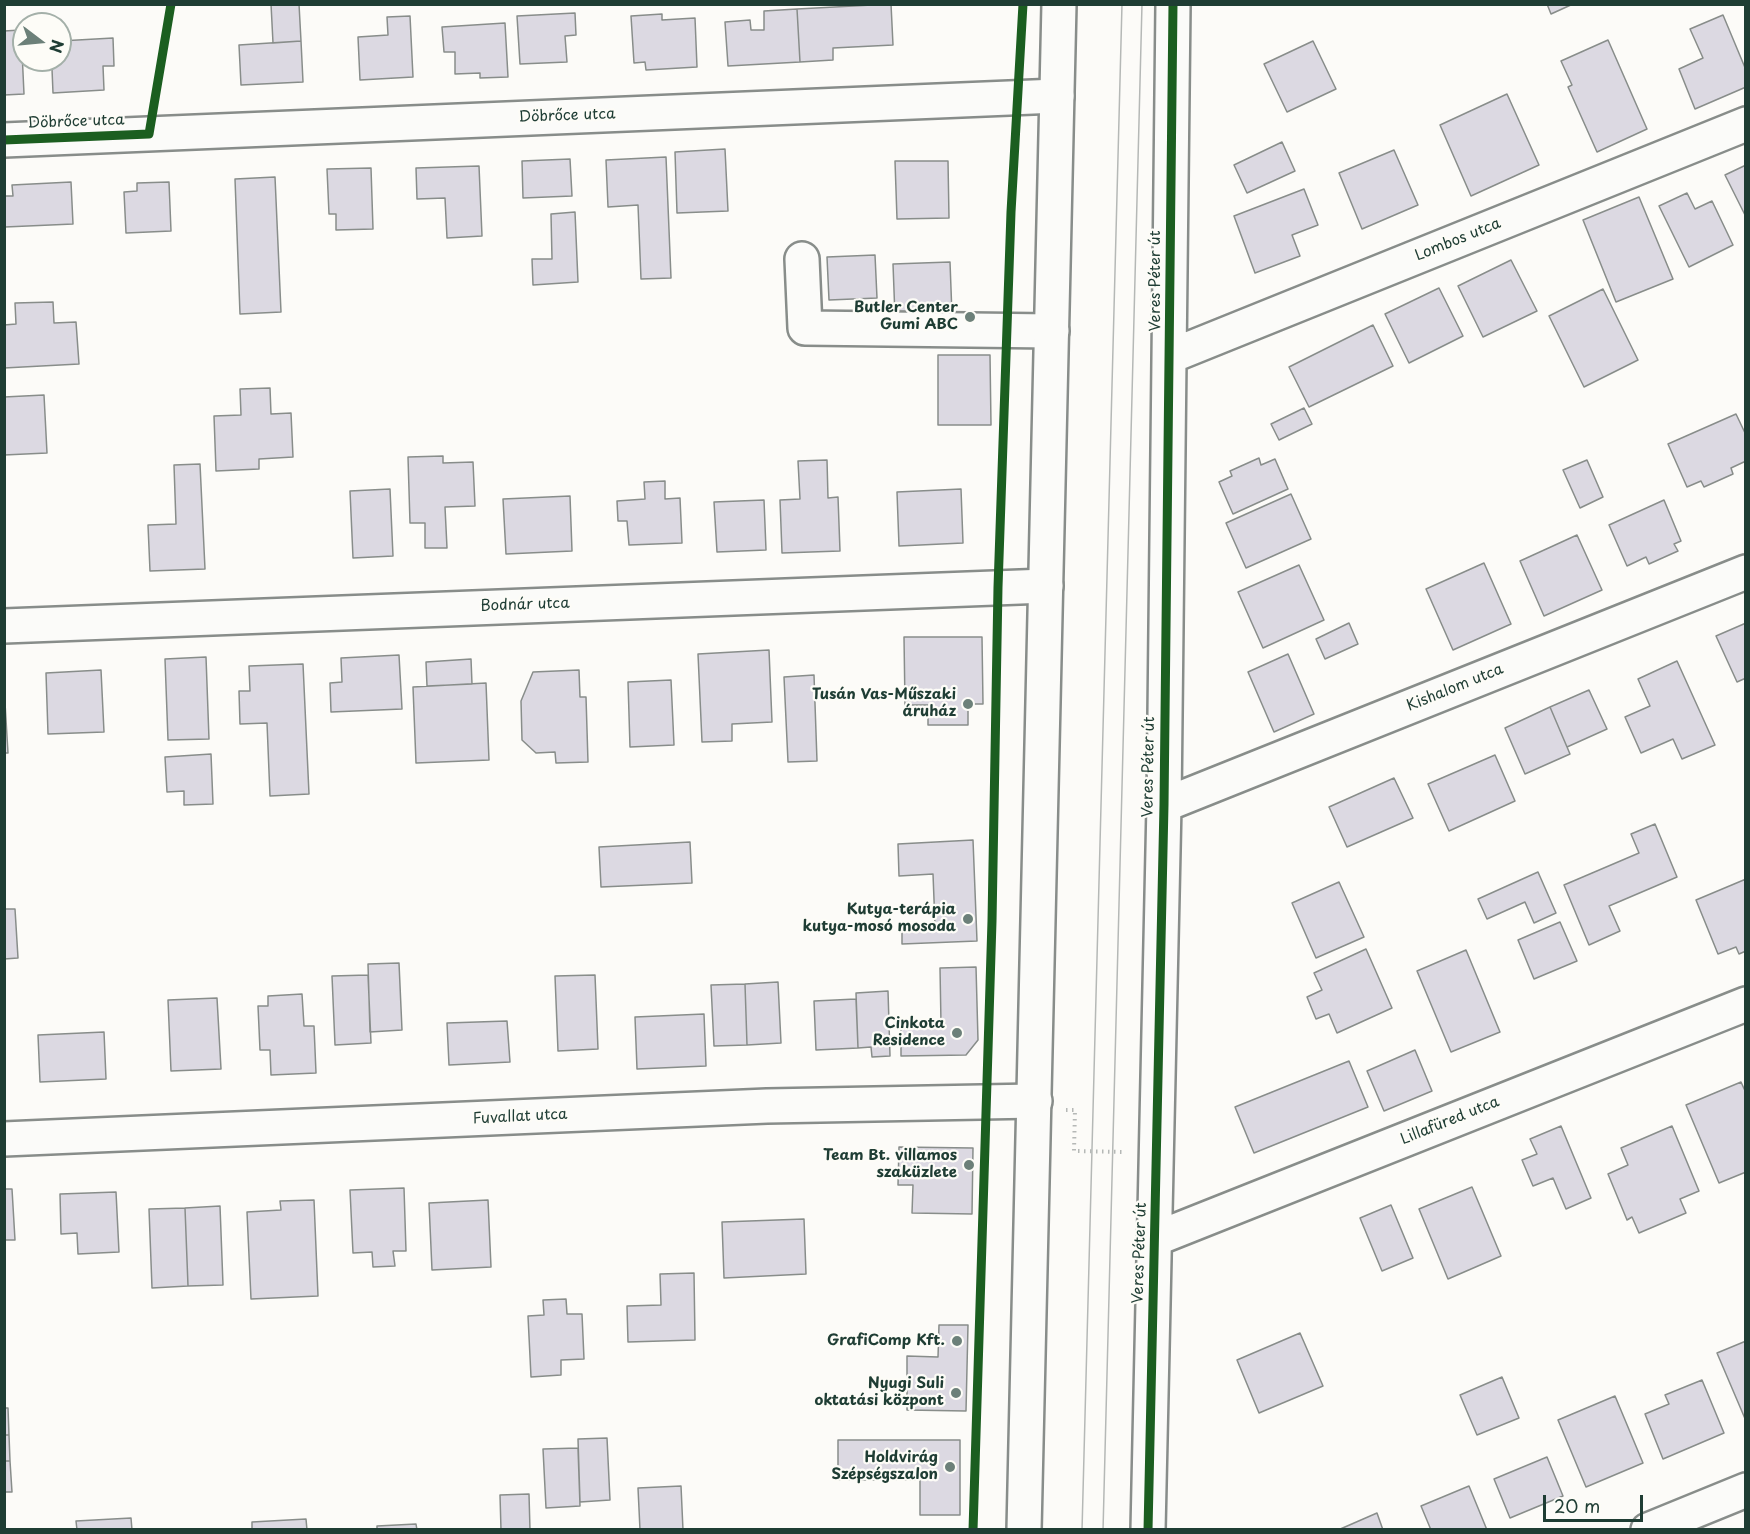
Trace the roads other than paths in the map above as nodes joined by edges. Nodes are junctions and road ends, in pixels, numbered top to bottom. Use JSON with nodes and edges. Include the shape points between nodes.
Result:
{"nodes":[{"id":1,"x":1059,"y":4,"type":"edge"},
{"id":2,"x":1173,"y":4,"type":"edge"},
{"id":3,"x":1057,"y":96,"type":"junction"},
{"id":4,"x":1746,"y":124,"type":"edge"},
{"id":5,"x":4,"y":140,"type":"edge"},
{"id":6,"x":802,"y":259,"type":"dead end"},
{"id":7,"x":1052,"y":331,"type":"junction"},
{"id":8,"x":1171,"y":356,"type":"junction"},
{"id":9,"x":1746,"y":572,"type":"edge"},
{"id":10,"x":1046,"y":586,"type":"junction"},
{"id":11,"x":4,"y":626,"type":"edge"},
{"id":12,"x":1164,"y":804,"type":"junction"},
{"id":13,"x":1746,"y":1004,"type":"edge"},
{"id":14,"x":1048,"y":1105,"type":"junction"},
{"id":15,"x":4,"y":1139,"type":"edge"},
{"id":16,"x":1155,"y":1239,"type":"junction"},
{"id":17,"x":1746,"y":1490,"type":"edge"},
{"id":18,"x":1024,"y":1530,"type":"edge"},
{"id":19,"x":1148,"y":1530,"type":"edge"},
{"id":20,"x":1648,"y":1530,"type":"edge"}],
"edges":[{"from":1,"to":3,"type":"street"},
{"from":2,"to":8,"type":"street","name":"Veres Péter út"},
{"from":3,"to":5,"type":"street","name":"Döbrőce utca"},
{"from":3,"to":7,"type":"street"},
{"from":4,"to":8,"type":"street","name":"Lombos utca"},
{"from":6,"to":7,"type":"street","via":[[805,328]]},
{"from":7,"to":10,"type":"street"},
{"from":8,"to":12,"type":"street","name":"Veres Péter út"},
{"from":9,"to":12,"type":"street","name":"Kishalom utca"},
{"from":10,"to":11,"type":"street","name":"Bodnár utca"},
{"from":10,"to":14,"type":"street"},
{"from":12,"to":16,"type":"street","name":"Veres Péter út"},
{"from":13,"to":16,"type":"street","name":"Lillafüred utca"},
{"from":14,"to":15,"type":"street","name":"Fuvallat utca","via":[[767,1106]]},
{"from":14,"to":18,"type":"street"},
{"from":16,"to":19,"type":"street","name":"Veres Péter út"},
{"from":17,"to":20,"type":"street"}]}
